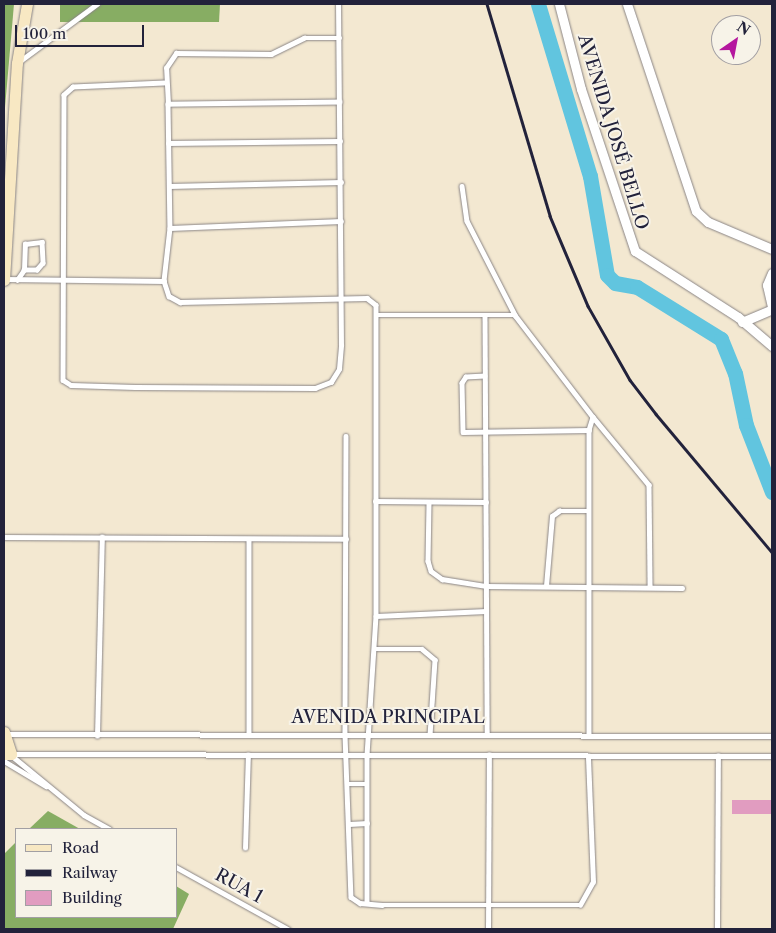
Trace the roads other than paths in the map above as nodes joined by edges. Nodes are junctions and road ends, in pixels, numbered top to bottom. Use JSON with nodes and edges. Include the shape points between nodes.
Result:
{"nodes":[{"id":1,"x":27,"y":4,"type":"edge"},
{"id":2,"x":97,"y":4,"type":"edge"},
{"id":3,"x":338,"y":4,"type":"edge"},
{"id":4,"x":559,"y":4,"type":"edge"},
{"id":5,"x":626,"y":4,"type":"edge"},
{"id":6,"x":340,"y":38,"type":"junction"},
{"id":7,"x":17,"y":64,"type":"junction"},
{"id":8,"x":164,"y":84,"type":"junction"},
{"id":9,"x":340,"y":102,"type":"junction"},
{"id":10,"x":168,"y":104,"type":"junction"},
{"id":11,"x":340,"y":141,"type":"junction"},
{"id":12,"x":168,"y":143,"type":"junction"},
{"id":13,"x":341,"y":182,"type":"junction"},
{"id":14,"x":169,"y":186,"type":"junction"},
{"id":15,"x":462,"y":186,"type":"dead end"},
{"id":16,"x":341,"y":221,"type":"junction"},
{"id":17,"x":170,"y":228,"type":"junction"},
{"id":18,"x":772,"y":250,"type":"edge"},
{"id":19,"x":24,"y":270,"type":"junction"},
{"id":20,"x":772,"y":273,"type":"edge"},
{"id":21,"x":4,"y":280,"type":"edge"},
{"id":22,"x":17,"y":280,"type":"junction"},
{"id":23,"x":164,"y":281,"type":"junction"},
{"id":24,"x":66,"y":282,"type":"junction"},
{"id":25,"x":339,"y":299,"type":"junction"},
{"id":26,"x":772,"y":307,"type":"edge"},
{"id":27,"x":376,"y":315,"type":"junction"},
{"id":28,"x":485,"y":315,"type":"junction"},
{"id":29,"x":515,"y":315,"type":"junction"},
{"id":30,"x":742,"y":322,"type":"junction"},
{"id":31,"x":772,"y":346,"type":"edge"},
{"id":32,"x":485,"y":376,"type":"junction"},
{"id":33,"x":593,"y":417,"type":"junction"},
{"id":34,"x":589,"y":430,"type":"junction"},
{"id":35,"x":486,"y":434,"type":"junction"},
{"id":36,"x":346,"y":436,"type":"dead end"},
{"id":37,"x":375,"y":501,"type":"junction"},
{"id":38,"x":486,"y":502,"type":"junction"},
{"id":39,"x":429,"y":504,"type":"junction"},
{"id":40,"x":589,"y":511,"type":"junction"},
{"id":41,"x":4,"y":536,"type":"edge"},
{"id":42,"x":102,"y":537,"type":"junction"},
{"id":43,"x":346,"y":539,"type":"junction"},
{"id":44,"x":249,"y":541,"type":"junction"},
{"id":45,"x":486,"y":586,"type":"junction"},
{"id":46,"x":546,"y":586,"type":"junction"},
{"id":47,"x":589,"y":586,"type":"junction"},
{"id":48,"x":650,"y":586,"type":"junction"},
{"id":49,"x":682,"y":588,"type":"dead end"},
{"id":50,"x":486,"y":611,"type":"junction"},
{"id":51,"x":376,"y":616,"type":"junction"},
{"id":52,"x":374,"y":649,"type":"junction"},
{"id":53,"x":4,"y":733,"type":"edge"},
{"id":54,"x":249,"y":735,"type":"junction"},
{"id":55,"x":345,"y":735,"type":"junction"},
{"id":56,"x":430,"y":735,"type":"junction"},
{"id":57,"x":487,"y":735,"type":"junction"},
{"id":58,"x":589,"y":735,"type":"junction"},
{"id":59,"x":97,"y":736,"type":"junction"},
{"id":60,"x":369,"y":736,"type":"junction"},
{"id":61,"x":772,"y":736,"type":"edge"},
{"id":62,"x":367,"y":754,"type":"junction"},
{"id":63,"x":248,"y":755,"type":"junction"},
{"id":64,"x":347,"y":755,"type":"junction"},
{"id":65,"x":489,"y":755,"type":"junction"},
{"id":66,"x":6,"y":756,"type":"edge"},
{"id":67,"x":588,"y":756,"type":"junction"},
{"id":68,"x":718,"y":756,"type":"junction"},
{"id":69,"x":772,"y":756,"type":"edge"},
{"id":70,"x":348,"y":784,"type":"junction"},
{"id":71,"x":367,"y":784,"type":"junction"},
{"id":72,"x":52,"y":789,"type":"junction"},
{"id":73,"x":367,"y":823,"type":"junction"},
{"id":74,"x":349,"y":824,"type":"junction"},
{"id":75,"x":108,"y":828,"type":"edge"},
{"id":76,"x":245,"y":848,"type":"dead end"},
{"id":77,"x":178,"y":868,"type":"edge"},
{"id":78,"x":367,"y":903,"type":"junction"},
{"id":79,"x":486,"y":906,"type":"junction"},
{"id":80,"x":288,"y":929,"type":"edge"},
{"id":81,"x":488,"y":929,"type":"edge"},
{"id":82,"x":717,"y":929,"type":"edge"}],
"edges":[{"from":1,"to":7,"type":"street"},
{"from":2,"to":7,"type":"lane"},
{"from":3,"to":6,"type":"lane"},
{"from":4,"to":30,"type":"street","name":"AVENIDA JOSÉ BELLO","via":[[630,244],[639,255]]},
{"from":5,"to":18,"type":"street","via":[[696,211],[708,222]]},
{"from":6,"to":8,"type":"lane","via":[[304,38],[271,54],[180,52],[168,61]]},
{"from":6,"to":9,"type":"lane"},
{"from":7,"to":21,"type":"street"},
{"from":8,"to":10,"type":"lane"},
{"from":8,"to":24,"type":"lane","via":[[73,87],[64,95],[61,141]]},
{"from":9,"to":10,"type":"lane"},
{"from":9,"to":11,"type":"lane"},
{"from":10,"to":12,"type":"lane"},
{"from":11,"to":12,"type":"lane"},
{"from":11,"to":13,"type":"lane"},
{"from":12,"to":14,"type":"lane"},
{"from":13,"to":14,"type":"lane"},
{"from":13,"to":16,"type":"lane"},
{"from":14,"to":17,"type":"lane"},
{"from":15,"to":29,"type":"lane","via":[[467,221]]},
{"from":16,"to":17,"type":"lane"},
{"from":16,"to":25,"type":"lane"},
{"from":17,"to":23,"type":"lane"},
{"from":19,"to":19,"type":"lane","via":[[37,270],[44,264],[42,242],[25,244]]},
{"from":19,"to":22,"type":"lane"},
{"from":20,"to":26,"type":"street","via":[[767,285]]},
{"from":21,"to":22,"type":"lane"},
{"from":22,"to":24,"type":"lane"},
{"from":23,"to":24,"type":"lane"},
{"from":23,"to":25,"type":"lane","via":[[168,296],[180,302]]},
{"from":24,"to":25,"type":"lane","via":[[62,376],[66,383],[78,386],[323,385],[339,369]]},
{"from":25,"to":27,"type":"lane","via":[[370,299]]},
{"from":26,"to":30,"type":"street"},
{"from":27,"to":28,"type":"lane"},
{"from":27,"to":37,"type":"lane"},
{"from":28,"to":29,"type":"lane"},
{"from":28,"to":32,"type":"lane"},
{"from":29,"to":33,"type":"lane"},
{"from":30,"to":31,"type":"street","name":"AVENIDA JOSÉ BELLO"},
{"from":32,"to":35,"type":"lane"},
{"from":32,"to":35,"type":"lane","via":[[464,380],[461,428],[468,434]]},
{"from":33,"to":34,"type":"lane"},
{"from":33,"to":48,"type":"lane","via":[[648,485]]},
{"from":34,"to":35,"type":"lane"},
{"from":34,"to":40,"type":"lane"},
{"from":35,"to":38,"type":"lane"},
{"from":36,"to":43,"type":"lane"},
{"from":37,"to":39,"type":"lane"},
{"from":37,"to":51,"type":"lane"},
{"from":38,"to":39,"type":"lane"},
{"from":38,"to":45,"type":"lane"},
{"from":39,"to":45,"type":"lane","via":[[431,570],[442,579]]},
{"from":40,"to":46,"type":"lane","via":[[559,511],[552,516]]},
{"from":40,"to":47,"type":"lane"},
{"from":41,"to":42,"type":"lane"},
{"from":42,"to":44,"type":"lane"},
{"from":42,"to":59,"type":"lane"},
{"from":43,"to":44,"type":"lane"},
{"from":43,"to":55,"type":"lane"},
{"from":44,"to":54,"type":"lane"},
{"from":45,"to":46,"type":"lane"},
{"from":45,"to":50,"type":"lane"},
{"from":46,"to":47,"type":"lane"},
{"from":47,"to":48,"type":"lane"},
{"from":47,"to":58,"type":"lane"},
{"from":48,"to":49,"type":"lane"},
{"from":50,"to":51,"type":"lane"},
{"from":50,"to":57,"type":"lane"},
{"from":51,"to":52,"type":"lane"},
{"from":52,"to":56,"type":"lane","via":[[422,649],[435,660]]},
{"from":52,"to":60,"type":"lane"},
{"from":53,"to":59,"type":"lane","name":"AVENIDA PRINCIPAL"},
{"from":53,"to":66,"type":"street"},
{"from":54,"to":55,"type":"lane","name":"AVENIDA PRINCIPAL"},
{"from":54,"to":59,"type":"lane","name":"AVENIDA PRINCIPAL"},
{"from":55,"to":60,"type":"lane","name":"AVENIDA PRINCIPAL"},
{"from":55,"to":64,"type":"lane"},
{"from":56,"to":57,"type":"lane","name":"AVENIDA PRINCIPAL"},
{"from":56,"to":60,"type":"lane","name":"AVENIDA PRINCIPAL"},
{"from":57,"to":58,"type":"lane","name":"AVENIDA PRINCIPAL"},
{"from":58,"to":61,"type":"lane","name":"AVENIDA PRINCIPAL"},
{"from":60,"to":62,"type":"lane"},
{"from":62,"to":64,"type":"lane","name":"AVENIDA PRINCIPAL"},
{"from":62,"to":65,"type":"lane","name":"AVENIDA PRINCIPAL"},
{"from":62,"to":71,"type":"lane"},
{"from":63,"to":64,"type":"lane","name":"AVENIDA PRINCIPAL"},
{"from":63,"to":66,"type":"lane","name":"AVENIDA PRINCIPAL"},
{"from":63,"to":76,"type":"lane"},
{"from":64,"to":70,"type":"lane"},
{"from":65,"to":67,"type":"lane","name":"AVENIDA PRINCIPAL"},
{"from":65,"to":79,"type":"lane"},
{"from":66,"to":72,"type":"lane"},
{"from":66,"to":72,"type":"lane"},
{"from":67,"to":68,"type":"lane","name":"AVENIDA PRINCIPAL"},
{"from":67,"to":79,"type":"lane","via":[[593,882],[585,902],[574,907]]},
{"from":68,"to":69,"type":"lane","name":"AVENIDA PRINCIPAL"},
{"from":68,"to":82,"type":"lane"},
{"from":70,"to":71,"type":"lane"},
{"from":70,"to":74,"type":"lane"},
{"from":71,"to":73,"type":"lane"},
{"from":72,"to":75,"type":"lane"},
{"from":73,"to":74,"type":"lane"},
{"from":73,"to":78,"type":"lane"},
{"from":74,"to":78,"type":"lane","via":[[349,893],[357,902]]},
{"from":77,"to":80,"type":"lane","name":"RUA 1"},
{"from":78,"to":79,"type":"lane"},
{"from":79,"to":81,"type":"lane"}]}
